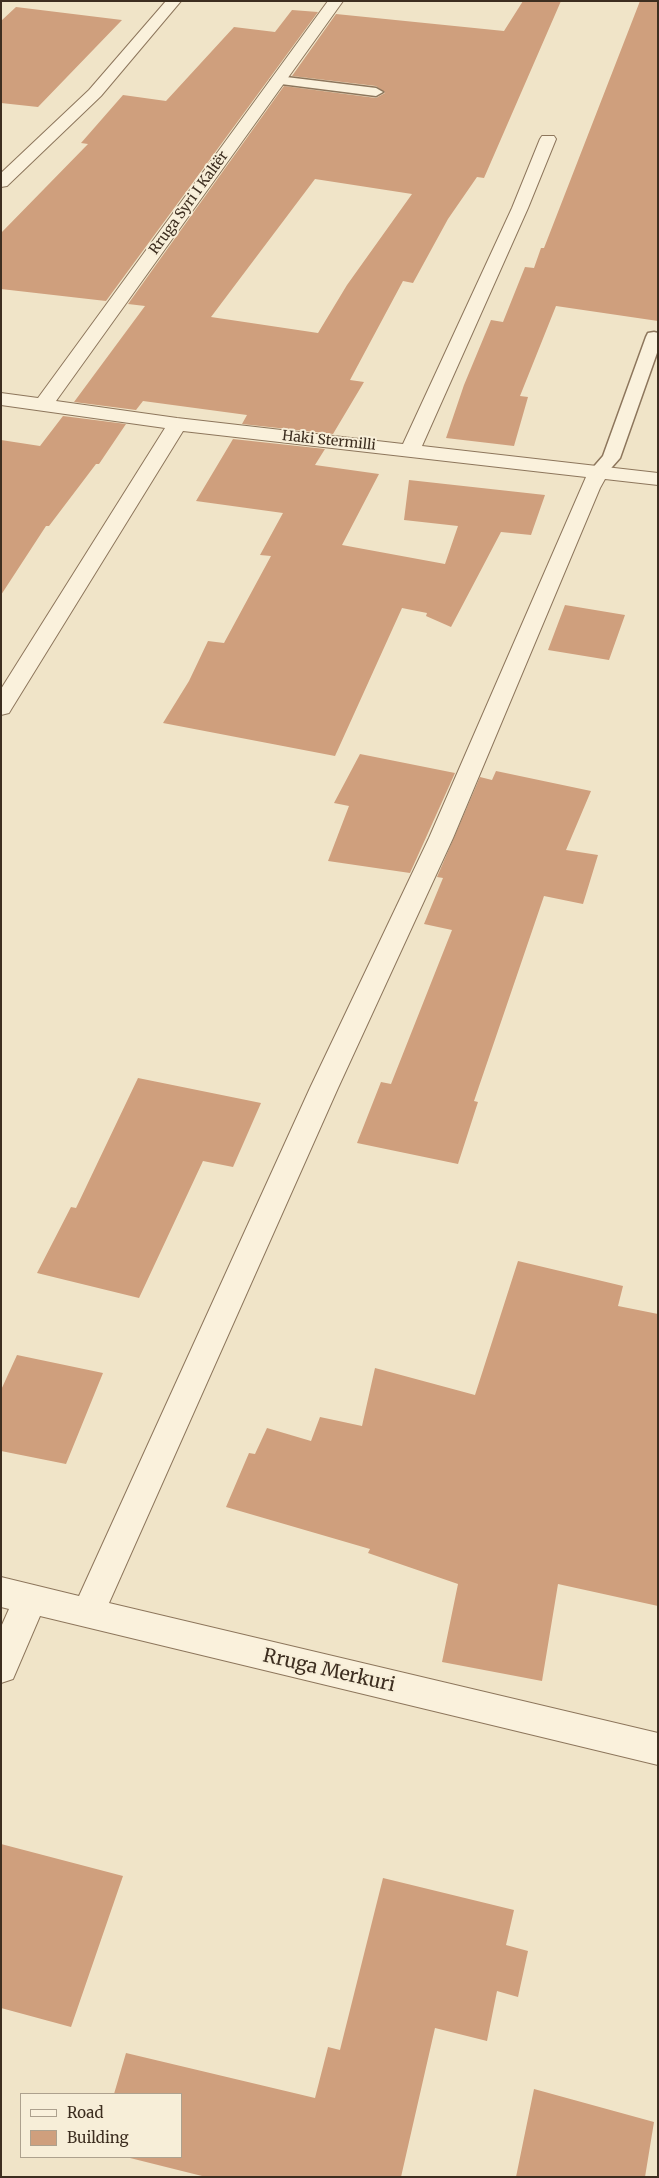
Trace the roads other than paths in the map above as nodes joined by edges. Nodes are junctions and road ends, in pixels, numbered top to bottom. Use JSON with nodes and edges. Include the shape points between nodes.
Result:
{"nodes":[{"id":1,"x":174,"y":1,"type":"edge"},
{"id":2,"x":336,"y":1,"type":"edge"},
{"id":3,"x":278,"y":80,"type":"junction"},
{"id":4,"x":376,"y":92,"type":"dead end"},
{"id":5,"x":548,"y":139,"type":"dead end"},
{"id":6,"x":1,"y":182,"type":"edge"},
{"id":7,"x":654,"y":337,"type":"dead end"},
{"id":8,"x":1,"y":399,"type":"edge"},
{"id":9,"x":43,"y":405,"type":"junction"},
{"id":10,"x":177,"y":424,"type":"junction"},
{"id":11,"x":410,"y":450,"type":"junction"},
{"id":12,"x":600,"y":471,"type":"junction"},
{"id":13,"x":658,"y":478,"type":"edge"},
{"id":14,"x":1,"y":708,"type":"edge"},
{"id":15,"x":16,"y":1595,"type":"edge"},
{"id":16,"x":88,"y":1613,"type":"junction"},
{"id":17,"x":1,"y":1668,"type":"edge"},
{"id":18,"x":658,"y":1749,"type":"edge"}],
"edges":[{"from":1,"to":6,"type":"street","via":[[95,93]]},
{"from":2,"to":3,"type":"street","name":"Rruga Syri I Kaltër"},
{"from":3,"to":4,"type":"lane"},
{"from":3,"to":9,"type":"street","name":"Rruga Syri I Kaltër"},
{"from":5,"to":11,"type":"street"},
{"from":7,"to":12,"type":"lane","via":[[611,458]]},
{"from":8,"to":9,"type":"street","name":"Haki Stermilli"},
{"from":9,"to":10,"type":"street","name":"Haki Stermilli"},
{"from":10,"to":11,"type":"street","name":"Haki Stermilli"},
{"from":10,"to":14,"type":"street"},
{"from":11,"to":12,"type":"street","name":"Haki Stermilli"},
{"from":12,"to":13,"type":"street","name":"Haki Stermilli"},
{"from":12,"to":16,"type":"street","via":[[441,838],[324,1088]]},
{"from":15,"to":16,"type":"street","name":"Rruga Merkuri"},
{"from":15,"to":17,"type":"street"},
{"from":16,"to":18,"type":"street","name":"Rruga Merkuri"}]}
